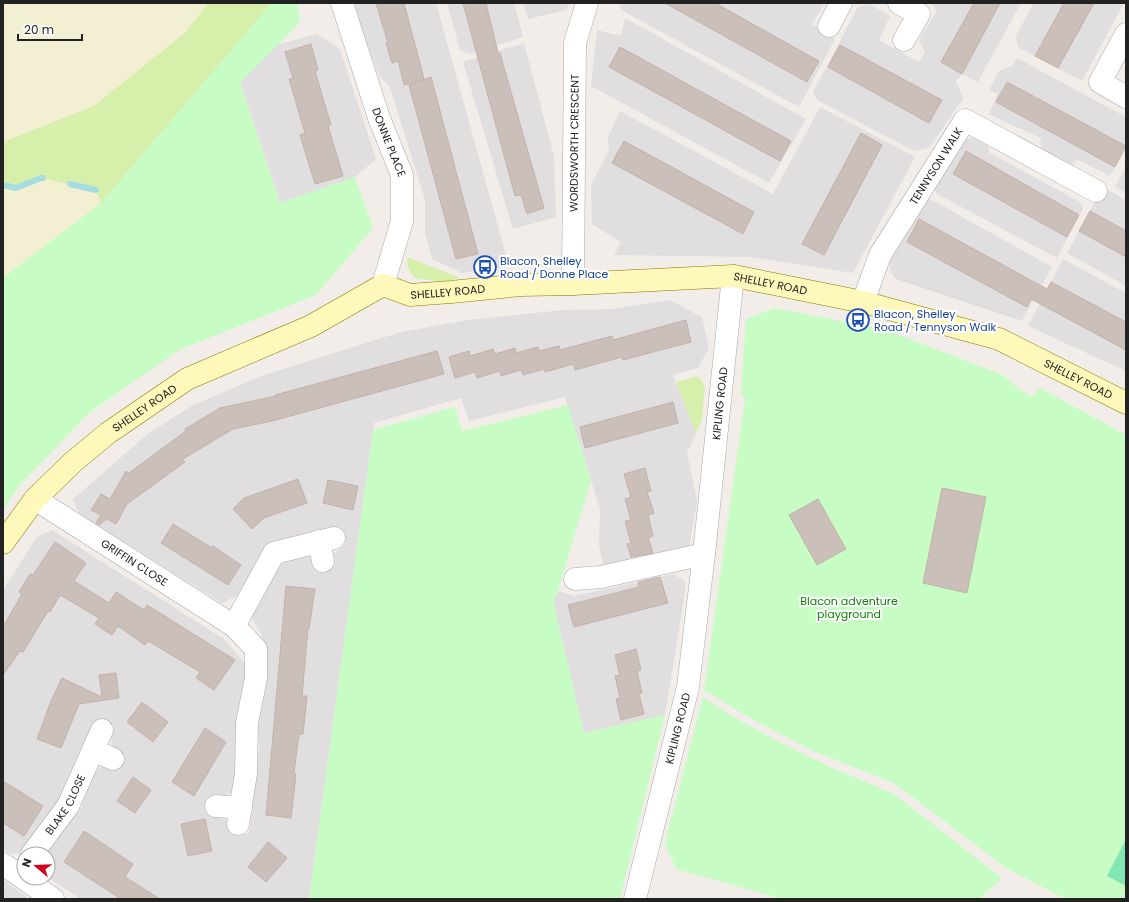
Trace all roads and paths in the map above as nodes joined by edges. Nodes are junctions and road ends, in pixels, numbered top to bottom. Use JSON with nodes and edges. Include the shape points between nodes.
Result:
{"nodes":[{"id":1,"x":342,"y":3,"type":"edge"},
{"id":2,"x":587,"y":3,"type":"edge"},
{"id":3,"x":841,"y":3,"type":"edge"},
{"id":4,"x":899,"y":3,"type":"edge"},
{"id":5,"x":829,"y":26,"type":"dead end"},
{"id":6,"x":1126,"y":34,"type":"edge"},
{"id":7,"x":904,"y":40,"type":"dead end"},
{"id":8,"x":1126,"y":97,"type":"edge"},
{"id":9,"x":1096,"y":191,"type":"dead end"},
{"id":10,"x":733,"y":276,"type":"junction"},
{"id":11,"x":383,"y":284,"type":"junction"},
{"id":12,"x":573,"y":284,"type":"junction"},
{"id":13,"x":863,"y":302,"type":"junction"},
{"id":14,"x":1126,"y":403,"type":"edge"},
{"id":15,"x":35,"y":499,"type":"junction"},
{"id":16,"x":3,"y":543,"type":"edge"},
{"id":17,"x":325,"y":547,"type":"dead end"},
{"id":18,"x":704,"y":554,"type":"junction"},
{"id":19,"x":575,"y":579,"type":"dead end"},
{"id":20,"x":234,"y":626,"type":"junction"},
{"id":21,"x":102,"y":730,"type":"dead end"},
{"id":22,"x":93,"y":750,"type":"junction"},
{"id":23,"x":114,"y":759,"type":"dead end"},
{"id":24,"x":216,"y":806,"type":"dead end"},
{"id":25,"x":38,"y":846,"type":"edge"},
{"id":26,"x":15,"y":869,"type":"edge"},
{"id":27,"x":47,"y":897,"type":"edge"},
{"id":28,"x":635,"y":899,"type":"edge"}],
"edges":[{"from":1,"to":11,"type":"street","name":"DONNE PLACE","via":[[378,118],[402,175],[402,221]]},
{"from":2,"to":12,"type":"street","name":"WORDSWORTH CRESCENT","via":[[575,42]]},
{"from":3,"to":5,"type":"street"},
{"from":4,"to":7,"type":"street","via":[[919,14]]},
{"from":6,"to":8,"type":"street","via":[[1100,82]]},
{"from":9,"to":13,"type":"street","name":"TENNYSON WALK","via":[[965,120],[880,255]]},
{"from":10,"to":12,"type":"street","name":"SHELLEY ROAD"},
{"from":10,"to":13,"type":"street","name":"SHELLEY ROAD"},
{"from":10,"to":18,"type":"street","name":"KIPLING ROAD"},
{"from":11,"to":12,"type":"street","name":"SHELLEY ROAD","via":[[410,295],[521,285]]},
{"from":11,"to":15,"type":"street","name":"SHELLEY ROAD","via":[[311,326],[187,379],[108,433]]},
{"from":13,"to":14,"type":"street","name":"SHELLEY ROAD","via":[[1000,339]]},
{"from":15,"to":16,"type":"street","name":"SHELLEY ROAD"},
{"from":15,"to":20,"type":"street","name":"GRIFFIN CLOSE"},
{"from":17,"to":20,"type":"street","via":[[274,554]]},
{"from":18,"to":19,"type":"street","via":[[601,577]]},
{"from":18,"to":28,"type":"street","name":"KIPLING ROAD","via":[[688,687]]},
{"from":20,"to":24,"type":"street","name":"GRIFFIN CLOSE","via":[[256,649],[256,678],[247,723],[246,773],[239,816]]},
{"from":21,"to":22,"type":"street","name":"BLAKE CLOSE"},
{"from":22,"to":23,"type":"street"},
{"from":22,"to":25,"type":"street","name":"BLAKE CLOSE","via":[[68,806]]},
{"from":26,"to":27,"type":"street"}]}
